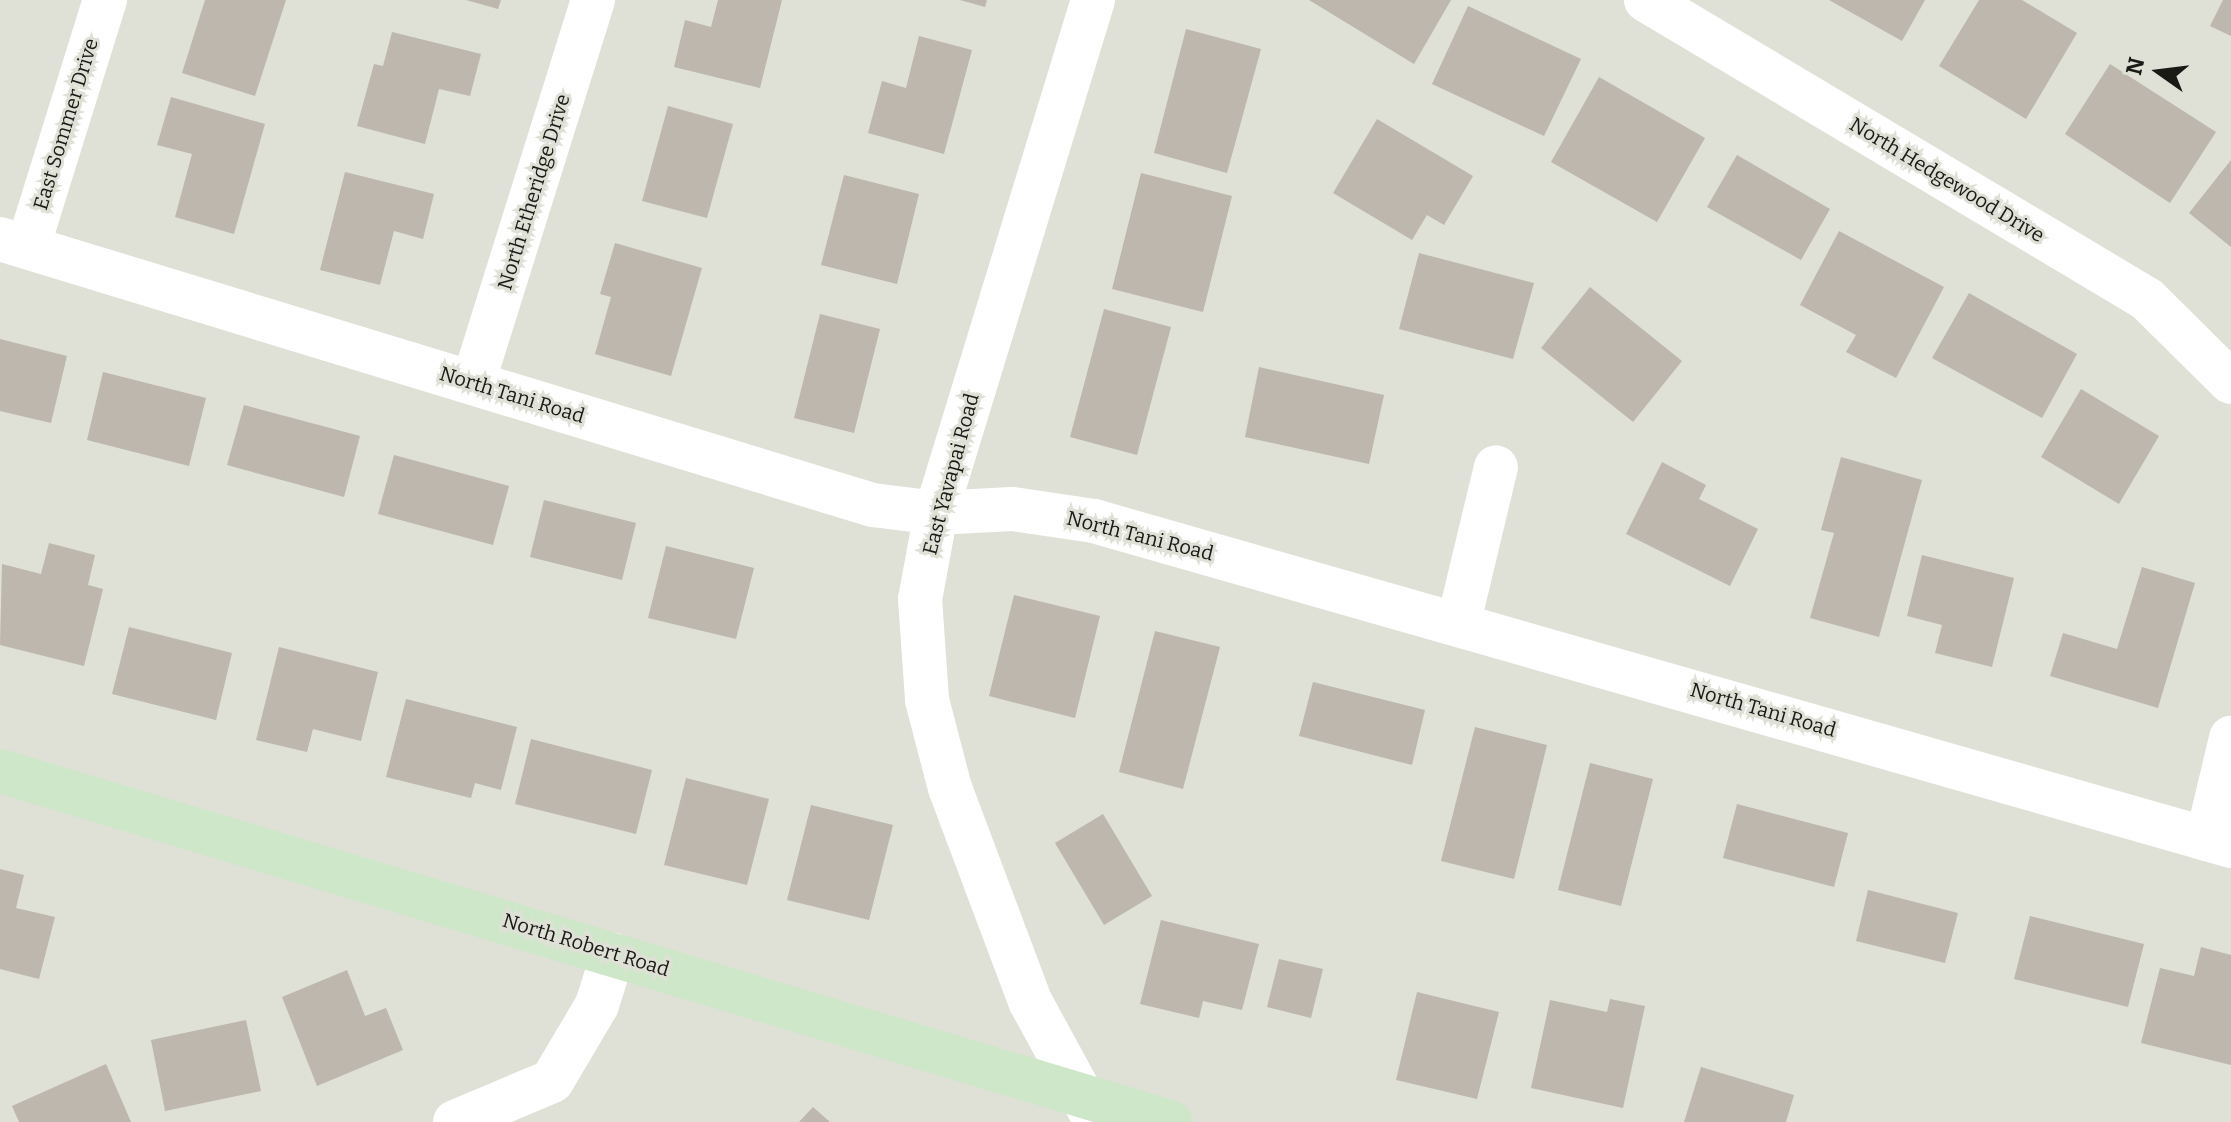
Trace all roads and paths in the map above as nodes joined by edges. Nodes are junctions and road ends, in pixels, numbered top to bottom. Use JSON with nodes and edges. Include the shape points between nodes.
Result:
{"nodes":[{"id":1,"x":105,"y":0,"type":"edge"},
{"id":2,"x":593,"y":0,"type":"edge"},
{"id":3,"x":1093,"y":0,"type":"edge"},
{"id":4,"x":1646,"y":0,"type":"edge"},
{"id":5,"x":14,"y":243,"type":"edge"},
{"id":6,"x":2231,"y":382,"type":"edge"},
{"id":7,"x":473,"y":383,"type":"junction"},
{"id":8,"x":1496,"y":467,"type":"dead end"},
{"id":9,"x":936,"y":513,"type":"junction"},
{"id":10,"x":1459,"y":621,"type":"junction"},
{"id":11,"x":2231,"y":738,"type":"edge"},
{"id":12,"x":0,"y":771,"type":"edge"},
{"id":13,"x":2219,"y":843,"type":"edge"},
{"id":14,"x":613,"y":954,"type":"junction"},
{"id":15,"x":1088,"y":1107,"type":"edge"},
{"id":16,"x":455,"y":1122,"type":"edge"},
{"id":17,"x":1170,"y":1122,"type":"edge"}],
"edges":[{"from":1,"to":5,"type":"street","name":"East Sommer Drive"},
{"from":2,"to":7,"type":"street","name":"North Etheridge Drive"},
{"from":3,"to":9,"type":"street","name":"East Yavapai Road"},
{"from":4,"to":6,"type":"street","name":"North Hedgewood Drive","via":[[2147,299]]},
{"from":5,"to":7,"type":"street","name":"North Tani Road"},
{"from":7,"to":9,"type":"street","name":"North Tani Road","via":[[873,505]]},
{"from":8,"to":10,"type":"street"},
{"from":9,"to":10,"type":"street","name":"North Tani Road","via":[[1012,509],[1094,521]]},
{"from":9,"to":15,"type":"street","name":"East Yavapai Road","via":[[920,599],[927,700],[950,788],[1030,1001]]},
{"from":10,"to":13,"type":"street","name":"North Tani Road"},
{"from":11,"to":13,"type":"street"},
{"from":12,"to":14,"type":"main road","name":"North Robert Road"},
{"from":14,"to":15,"type":"main road","name":"North Robert Road"},
{"from":14,"to":16,"type":"street","via":[[597,1005],[552,1081]]},
{"from":15,"to":17,"type":"main road","name":"North Robert Road"}]}
